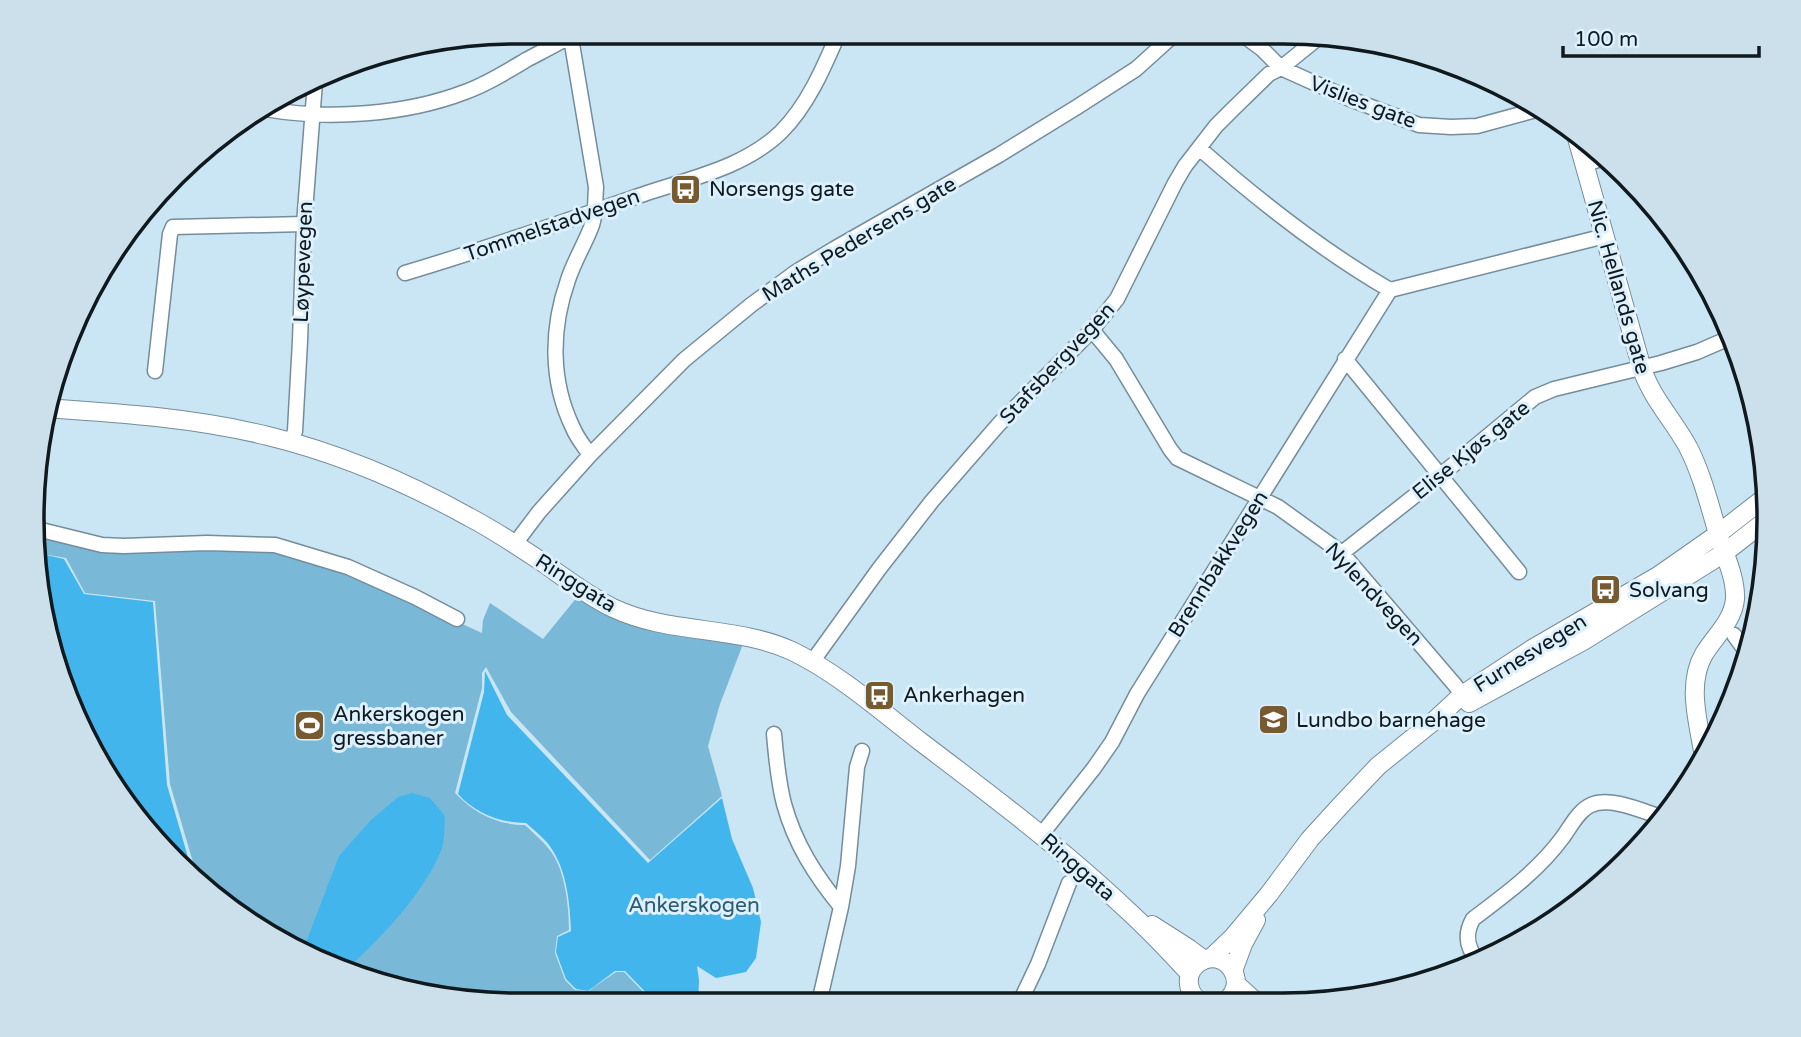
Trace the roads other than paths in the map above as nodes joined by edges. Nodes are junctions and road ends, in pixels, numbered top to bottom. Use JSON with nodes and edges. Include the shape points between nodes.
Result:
{"nodes":[{"id":1,"x":554,"y":44,"type":"edge"},
{"id":2,"x":575,"y":44,"type":"edge"},
{"id":3,"x":834,"y":44,"type":"edge"},
{"id":4,"x":1164,"y":44,"type":"edge"},
{"id":5,"x":1255,"y":44,"type":"edge"},
{"id":6,"x":1310,"y":45,"type":"edge"},
{"id":7,"x":1281,"y":68,"type":"junction"},
{"id":8,"x":314,"y":91,"type":"edge"},
{"id":9,"x":275,"y":111,"type":"edge"},
{"id":10,"x":1528,"y":112,"type":"edge"},
{"id":11,"x":312,"y":115,"type":"junction"},
{"id":12,"x":1199,"y":148,"type":"junction"},
{"id":13,"x":1580,"y":148,"type":"edge"},
{"id":14,"x":1595,"y":161,"type":"edge"},
{"id":15,"x":1584,"y":165,"type":"junction"},
{"id":16,"x":595,"y":212,"type":"junction"},
{"id":17,"x":304,"y":225,"type":"junction"},
{"id":18,"x":1605,"y":236,"type":"junction"},
{"id":19,"x":405,"y":273,"type":"dead end"},
{"id":20,"x":1390,"y":290,"type":"junction"},
{"id":21,"x":1092,"y":330,"type":"junction"},
{"id":22,"x":1723,"y":341,"type":"edge"},
{"id":23,"x":1345,"y":359,"type":"junction"},
{"id":24,"x":1642,"y":369,"type":"junction"},
{"id":25,"x":155,"y":371,"type":"dead end"},
{"id":26,"x":57,"y":409,"type":"edge"},
{"id":27,"x":291,"y":442,"type":"junction"},
{"id":28,"x":590,"y":456,"type":"junction"},
{"id":29,"x":1441,"y":475,"type":"junction"},
{"id":30,"x":1259,"y":496,"type":"junction"},
{"id":31,"x":1757,"y":504,"type":"edge"},
{"id":32,"x":1757,"y":527,"type":"edge"},
{"id":33,"x":44,"y":531,"type":"edge"},
{"id":34,"x":1718,"y":534,"type":"junction"},
{"id":35,"x":514,"y":545,"type":"junction"},
{"id":36,"x":1342,"y":553,"type":"junction"},
{"id":37,"x":1724,"y":553,"type":"junction"},
{"id":38,"x":1519,"y":572,"type":"dead end"},
{"id":39,"x":457,"y":619,"type":"dead end"},
{"id":40,"x":1734,"y":635,"type":"dead end"},
{"id":41,"x":1740,"y":643,"type":"edge"},
{"id":42,"x":812,"y":662,"type":"junction"},
{"id":43,"x":1465,"y":699,"type":"junction"},
{"id":44,"x":774,"y":734,"type":"dead end"},
{"id":45,"x":1701,"y":741,"type":"edge"},
{"id":46,"x":862,"y":751,"type":"dead end"},
{"id":47,"x":1653,"y":815,"type":"edge"},
{"id":48,"x":1041,"y":835,"type":"junction"},
{"id":49,"x":1069,"y":883,"type":"dead end"},
{"id":50,"x":1269,"y":894,"type":"junction"},
{"id":51,"x":841,"y":907,"type":"junction"},
{"id":52,"x":1125,"y":908,"type":"junction"},
{"id":53,"x":1472,"y":953,"type":"edge"},
{"id":54,"x":1207,"y":959,"type":"junction"},
{"id":55,"x":1190,"y":974,"type":"junction"},
{"id":56,"x":1235,"y":977,"type":"junction"},
{"id":57,"x":820,"y":993,"type":"edge"},
{"id":58,"x":1024,"y":993,"type":"edge"},
{"id":59,"x":1192,"y":993,"type":"edge"},
{"id":60,"x":1233,"y":993,"type":"edge"},
{"id":61,"x":1249,"y":993,"type":"edge"}],
"edges":[{"from":1,"to":11,"type":"street","via":[[490,81],[444,100],[403,110]]},
{"from":2,"to":16,"type":"street","via":[[596,187]]},
{"from":3,"to":16,"type":"street","name":"Tommelstadvegen","via":[[815,86],[767,144],[711,173]]},
{"from":4,"to":28,"type":"street","name":"Maths Pedersens gate","via":[[1136,69],[1077,107],[796,272],[684,360]]},
{"from":5,"to":7,"type":"street","name":"Vislies gate"},
{"from":6,"to":7,"type":"street","name":"Stafsbergvegen"},
{"from":7,"to":10,"type":"street","name":"Vislies gate","via":[[1419,125],[1477,126]]},
{"from":7,"to":12,"type":"street","name":"Stafsbergvegen","via":[[1233,109]]},
{"from":8,"to":11,"type":"street","name":"Løypevegen"},
{"from":9,"to":11,"type":"street"},
{"from":11,"to":17,"type":"street","name":"Løypevegen"},
{"from":12,"to":20,"type":"street","via":[[1311,239]]},
{"from":12,"to":21,"type":"street","name":"Stafsbergvegen","via":[[1175,183],[1117,299]]},
{"from":13,"to":15,"type":"main road","name":"Nic. Hellands gate"},
{"from":14,"to":15,"type":"street"},
{"from":15,"to":18,"type":"main road","name":"Nic. Hellands gate"},
{"from":16,"to":19,"type":"street","name":"Tommelstadvegen"},
{"from":16,"to":28,"type":"street","via":[[568,278],[555,346],[565,410]]},
{"from":17,"to":25,"type":"street","via":[[173,227]]},
{"from":17,"to":27,"type":"street","name":"Løypevegen"},
{"from":18,"to":20,"type":"street"},
{"from":18,"to":24,"type":"main road","name":"Nic. Hellands gate"},
{"from":20,"to":23,"type":"street","name":"Brennbakkvegen"},
{"from":21,"to":30,"type":"street","name":"Nylendvegen","via":[[1116,359],[1177,458]]},
{"from":21,"to":42,"type":"street","name":"Stafsbergvegen","via":[[999,424],[932,501]]},
{"from":22,"to":24,"type":"street","name":"Elise Kjøs gate"},
{"from":23,"to":29,"type":"street"},
{"from":23,"to":30,"type":"street","name":"Brennbakkvegen"},
{"from":24,"to":29,"type":"street","name":"Elise Kjøs gate","via":[[1535,397]]},
{"from":24,"to":34,"type":"main road","name":"Nic. Hellands gate","via":[[1692,456]]},
{"from":26,"to":27,"type":"main road","name":"Ringgata","via":[[194,422]]},
{"from":27,"to":35,"type":"main road","name":"Ringgata","via":[[398,481]]},
{"from":28,"to":35,"type":"street","name":"Maths Pedersens gate"},
{"from":29,"to":36,"type":"street","name":"Elise Kjøs gate"},
{"from":29,"to":38,"type":"street"},
{"from":30,"to":36,"type":"street","name":"Nylendvegen"},
{"from":30,"to":48,"type":"street","name":"Brennbakkvegen","via":[[1112,742]]},
{"from":31,"to":34,"type":"main road","name":"Furnesvegen"},
{"from":32,"to":37,"type":"main road","name":"Furnesvegen"},
{"from":33,"to":39,"type":"street","via":[[102,545],[275,545],[348,567]]},
{"from":34,"to":37,"type":"main road","name":"Nic. Hellands gate"},
{"from":34,"to":43,"type":"main road","name":"Furnesvegen","via":[[1658,576],[1532,649]]},
{"from":35,"to":42,"type":"main road","name":"Ringgata","via":[[629,615],[771,643]]},
{"from":36,"to":43,"type":"street","name":"Nylendvegen"},
{"from":37,"to":43,"type":"main road","name":"Furnesvegen","via":[[1583,641]]},
{"from":37,"to":45,"type":"main road","name":"Nic. Hellands gate","via":[[1735,601],[1695,676]]},
{"from":40,"to":41,"type":"street"},
{"from":42,"to":48,"type":"main road","name":"Ringgata"},
{"from":43,"to":50,"type":"main road","name":"Furnesvegen","via":[[1378,766],[1310,839]]},
{"from":44,"to":51,"type":"street","via":[[780,790],[789,821],[815,874]]},
{"from":46,"to":51,"type":"street"},
{"from":47,"to":53,"type":"street","via":[[1605,802],[1583,809],[1521,884],[1473,919],[1467,936]]},
{"from":48,"to":52,"type":"main road","name":"Ringgata"},
{"from":49,"to":58,"type":"street"},
{"from":50,"to":54,"type":"main road","name":"Furnesvegen"},
{"from":50,"to":56,"type":"main road","name":"Furnesvegen","via":[[1243,944]]},
{"from":51,"to":57,"type":"street"},
{"from":52,"to":54,"type":"main road","name":"Ringgata"},
{"from":52,"to":55,"type":"main road","name":"Ringgata"},
{"from":54,"to":55,"type":"main road","name":"Furnesvegen"},
{"from":54,"to":56,"type":"main road","name":"Ringgata","via":[[1224,961]]},
{"from":55,"to":59,"type":"main road"},
{"from":56,"to":60,"type":"main road","name":"Furnesvegen"},
{"from":56,"to":61,"type":"main road"}]}
